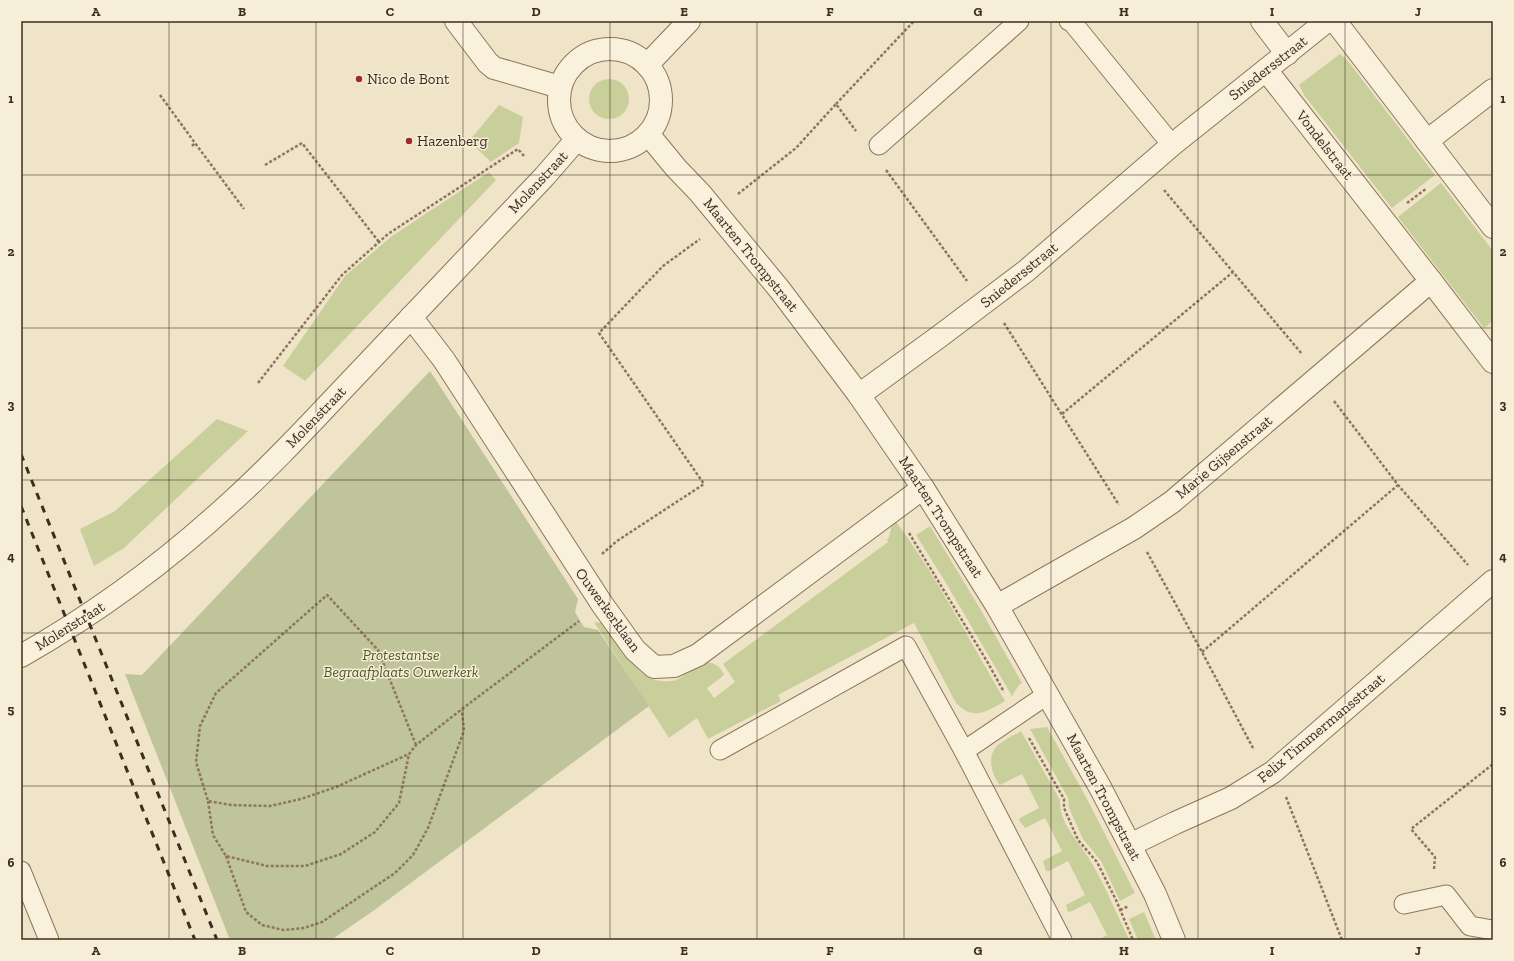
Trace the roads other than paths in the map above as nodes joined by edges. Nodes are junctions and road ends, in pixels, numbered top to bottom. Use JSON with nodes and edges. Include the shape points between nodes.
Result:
{"nodes":[{"id":1,"x":456,"y":21,"type":"edge"},
{"id":2,"x":690,"y":21,"type":"edge"},
{"id":3,"x":1019,"y":21,"type":"edge"},
{"id":4,"x":1069,"y":21,"type":"edge"},
{"id":5,"x":1262,"y":21,"type":"edge"},
{"id":6,"x":1327,"y":21,"type":"edge"},
{"id":7,"x":1335,"y":21,"type":"edge"},
{"id":8,"x":1287,"y":54,"type":"junction"},
{"id":9,"x":647,"y":65,"type":"junction"},
{"id":10,"x":1266,"y":70,"type":"junction"},
{"id":11,"x":560,"y":87,"type":"junction"},
{"id":12,"x":1493,"y":90,"type":"edge"},
{"id":13,"x":648,"y":134,"type":"junction"},
{"id":14,"x":577,"y":139,"type":"junction"},
{"id":15,"x":1428,"y":141,"type":"junction"},
{"id":16,"x":879,"y":145,"type":"dead end"},
{"id":17,"x":1172,"y":145,"type":"junction"},
{"id":18,"x":1493,"y":227,"type":"edge"},
{"id":19,"x":1431,"y":281,"type":"junction"},
{"id":20,"x":411,"y":317,"type":"junction"},
{"id":21,"x":1493,"y":362,"type":"edge"},
{"id":22,"x":859,"y":395,"type":"junction"},
{"id":23,"x":924,"y":488,"type":"junction"},
{"id":24,"x":1493,"y":580,"type":"edge"},
{"id":25,"x":997,"y":606,"type":"junction"},
{"id":26,"x":21,"y":656,"type":"edge"},
{"id":27,"x":1048,"y":694,"type":"junction"},
{"id":28,"x":720,"y":750,"type":"dead end"},
{"id":29,"x":964,"y":751,"type":"junction"},
{"id":30,"x":1130,"y":845,"type":"junction"},
{"id":31,"x":21,"y":871,"type":"edge"},
{"id":32,"x":1404,"y":904,"type":"dead end"},
{"id":33,"x":1493,"y":930,"type":"edge"},
{"id":34,"x":49,"y":940,"type":"edge"},
{"id":35,"x":1062,"y":940,"type":"edge"},
{"id":36,"x":1174,"y":940,"type":"edge"}],
"edges":[{"from":1,"to":11,"type":"street","via":[[494,68]]},
{"from":2,"to":9,"type":"street"},
{"from":3,"to":16,"type":"lane"},
{"from":4,"to":17,"type":"lane"},
{"from":5,"to":8,"type":"street"},
{"from":6,"to":8,"type":"street","name":"Sniedersstraat"},
{"from":7,"to":15,"type":"street"},
{"from":8,"to":10,"type":"street","name":"Sniedersstraat"},
{"from":9,"to":11,"type":"street","via":[[632,53],[616,49],[599,50],[583,56],[570,67]]},
{"from":9,"to":13,"type":"street","via":[[658,82],[661,105],[657,120]]},
{"from":10,"to":17,"type":"street","name":"Sniedersstraat"},
{"from":10,"to":19,"type":"street","name":"Vondelstraat"},
{"from":11,"to":14,"type":"street","via":[[560,111],[565,125]]},
{"from":12,"to":15,"type":"street"},
{"from":13,"to":14,"type":"street","via":[[621,150],[604,151],[588,147]]},
{"from":13,"to":22,"type":"street","name":"Maarten Trompstraat","via":[[780,290]]},
{"from":14,"to":20,"type":"street","name":"Molenstraat"},
{"from":15,"to":18,"type":"street"},
{"from":17,"to":22,"type":"street","name":"Sniedersstraat","via":[[1026,271]]},
{"from":19,"to":21,"type":"street","name":"Vondelstraat"},
{"from":19,"to":25,"type":"street","name":"Marie Gijsenstraat","via":[[1144,522]]},
{"from":20,"to":23,"type":"street","name":"Ouwerkerklaan","via":[[444,360],[602,604],[635,650],[654,667],[674,666],[698,655]]},
{"from":20,"to":26,"type":"street","name":"Molenstraat","via":[[232,502],[128,588],[70,628]]},
{"from":22,"to":23,"type":"street","name":"Maarten Trompstraat"},
{"from":23,"to":25,"type":"street","name":"Maarten Trompstraat"},
{"from":24,"to":30,"type":"street","name":"Felix Timmermansstraat","via":[[1275,770],[1231,798]]},
{"from":25,"to":27,"type":"street","name":"Maarten Trompstraat"},
{"from":27,"to":29,"type":"lane"},
{"from":27,"to":30,"type":"street","name":"Maarten Trompstraat"},
{"from":28,"to":29,"type":"lane","via":[[906,646]]},
{"from":29,"to":35,"type":"lane"},
{"from":30,"to":36,"type":"street","name":"Maarten Trompstraat","via":[[1155,894]]},
{"from":31,"to":34,"type":"lane"},
{"from":32,"to":33,"type":"lane","via":[[1446,895],[1470,926]]}]}
